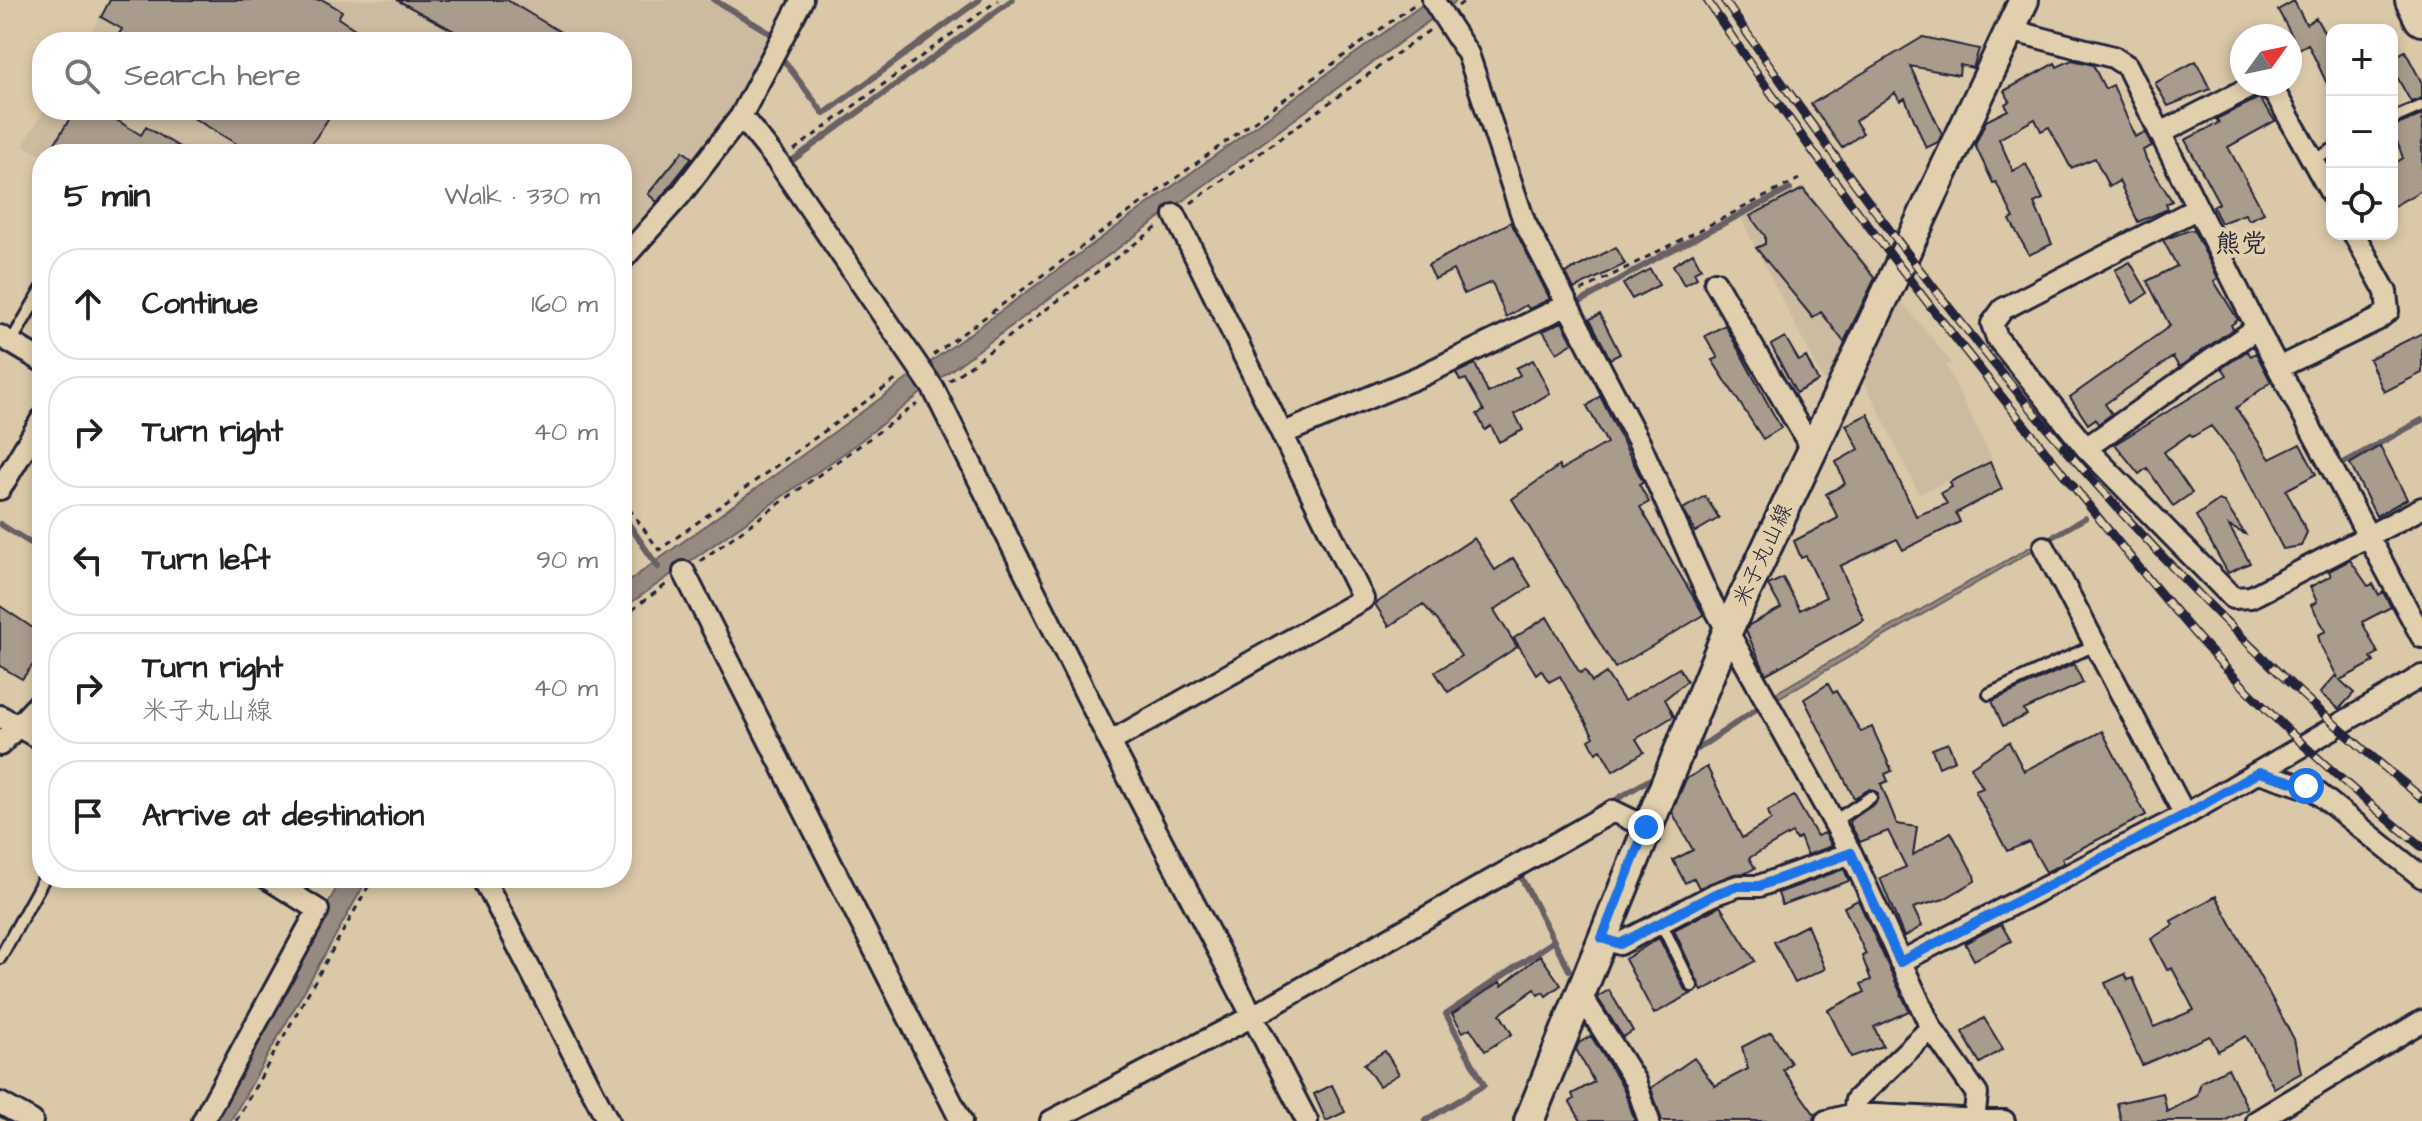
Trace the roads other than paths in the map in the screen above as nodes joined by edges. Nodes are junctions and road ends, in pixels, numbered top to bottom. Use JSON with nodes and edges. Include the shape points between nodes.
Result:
{"nodes":[{"id":1,"x":802,"y":0,"type":"edge"},
{"id":2,"x":2024,"y":0,"type":"edge"},
{"id":3,"x":2413,"y":0,"type":"edge"},
{"id":4,"x":1441,"y":10,"type":"edge"},
{"id":5,"x":2422,"y":18,"type":"edge"},
{"id":6,"x":2010,"y":30,"type":"junction"},
{"id":7,"x":2233,"y":96,"type":"edge"},
{"id":8,"x":2277,"y":96,"type":"edge"},
{"id":9,"x":2422,"y":106,"type":"edge"},
{"id":10,"x":2398,"y":116,"type":"edge"},
{"id":11,"x":745,"y":120,"type":"junction"},
{"id":12,"x":2161,"y":133,"type":"junction"},
{"id":13,"x":2326,"y":153,"type":"edge"},
{"id":14,"x":2312,"y":161,"type":"junction"},
{"id":15,"x":2326,"y":185,"type":"edge"},
{"id":16,"x":2196,"y":209,"type":"junction"},
{"id":17,"x":1175,"y":215,"type":"road end"},
{"id":18,"x":2357,"y":240,"type":"edge"},
{"id":19,"x":632,"y":249,"type":"edge"},
{"id":20,"x":1715,"y":282,"type":"dead end"},
{"id":21,"x":32,"y":303,"type":"edge"},
{"id":22,"x":1564,"y":303,"type":"junction"},
{"id":23,"x":2257,"y":328,"type":"junction"},
{"id":24,"x":5,"y":339,"type":"edge"},
{"id":25,"x":32,"y":355,"type":"edge"},
{"id":26,"x":2280,"y":367,"type":"junction"},
{"id":27,"x":1284,"y":433,"type":"junction"},
{"id":28,"x":32,"y":436,"type":"edge"},
{"id":29,"x":2086,"y":448,"type":"junction"},
{"id":30,"x":1813,"y":451,"type":"junction"},
{"id":31,"x":0,"y":489,"type":"edge"},
{"id":32,"x":2422,"y":508,"type":"edge"},
{"id":33,"x":2368,"y":538,"type":"junction"},
{"id":34,"x":2044,"y":547,"type":"dead end"},
{"id":35,"x":684,"y":572,"type":"road end"},
{"id":36,"x":1727,"y":632,"type":"junction"},
{"id":37,"x":2422,"y":637,"type":"edge"},
{"id":38,"x":2095,"y":645,"type":"junction"},
{"id":39,"x":2422,"y":676,"type":"edge"},
{"id":40,"x":1989,"y":694,"type":"dead end"},
{"id":41,"x":22,"y":728,"type":"edge"},
{"id":42,"x":1110,"y":742,"type":"junction"},
{"id":43,"x":0,"y":745,"type":"edge"},
{"id":44,"x":2259,"y":772,"type":"junction"},
{"id":45,"x":1871,"y":797,"type":"dead end"},
{"id":46,"x":2185,"y":815,"type":"junction"},
{"id":47,"x":1833,"y":822,"type":"junction"},
{"id":48,"x":1646,"y":827,"type":"junction"},
{"id":49,"x":1851,"y":853,"type":"junction"},
{"id":50,"x":2422,"y":877,"type":"edge"},
{"id":51,"x":38,"y":888,"type":"edge"},
{"id":52,"x":283,"y":888,"type":"edge"},
{"id":53,"x":488,"y":888,"type":"edge"},
{"id":54,"x":1661,"y":923,"type":"junction"},
{"id":55,"x":1602,"y":938,"type":"junction"},
{"id":56,"x":0,"y":958,"type":"edge"},
{"id":57,"x":1900,"y":962,"type":"junction"},
{"id":58,"x":1692,"y":986,"type":"dead end"},
{"id":59,"x":1578,"y":1001,"type":"junction"},
{"id":60,"x":1253,"y":1016,"type":"junction"},
{"id":61,"x":2422,"y":1021,"type":"edge"},
{"id":62,"x":1931,"y":1028,"type":"junction"},
{"id":63,"x":0,"y":1103,"type":"edge"},
{"id":64,"x":1854,"y":1114,"type":"junction"},
{"id":65,"x":1879,"y":1118,"type":"edge"},
{"id":66,"x":209,"y":1119,"type":"edge"},
{"id":67,"x":1974,"y":1119,"type":"edge"},
{"id":68,"x":32,"y":1121,"type":"edge"},
{"id":69,"x":608,"y":1121,"type":"edge"},
{"id":70,"x":961,"y":1121,"type":"edge"},
{"id":71,"x":1051,"y":1121,"type":"edge"},
{"id":72,"x":1307,"y":1121,"type":"edge"},
{"id":73,"x":1529,"y":1121,"type":"edge"},
{"id":74,"x":1649,"y":1121,"type":"edge"},
{"id":75,"x":1826,"y":1121,"type":"edge"},
{"id":76,"x":2004,"y":1121,"type":"edge"},
{"id":77,"x":2257,"y":1121,"type":"edge"}],
"edges":[{"from":1,"to":11,"type":"street"},
{"from":2,"to":6,"type":"main road","name":"米子丸山線"},
{"from":3,"to":5,"type":"highway"},
{"from":4,"to":22,"type":"street","via":[[1468,54],[1524,221]]},
{"from":6,"to":12,"type":"street","via":[[2122,61]]},
{"from":6,"to":30,"type":"main road","name":"米子丸山線"},
{"from":7,"to":12,"type":"street"},
{"from":8,"to":14,"type":"street"},
{"from":9,"to":10,"type":"lane"},
{"from":11,"to":19,"type":"street"},
{"from":11,"to":42,"type":"street","via":[[934,390]]},
{"from":12,"to":16,"type":"street"},
{"from":13,"to":14,"type":"lane"},
{"from":14,"to":15,"type":"street"},
{"from":16,"to":23,"type":"street"},
{"from":16,"to":29,"type":"street","via":[[1995,317],[1997,338]]},
{"from":17,"to":27,"type":"street"},
{"from":18,"to":26,"type":"street","via":[[2386,292],[2388,311]]},
{"from":20,"to":30,"type":"street"},
{"from":21,"to":24,"type":"lane"},
{"from":22,"to":27,"type":"street","via":[[1423,375]]},
{"from":22,"to":36,"type":"street","via":[[1640,444]]},
{"from":23,"to":26,"type":"street"},
{"from":23,"to":29,"type":"street"},
{"from":24,"to":25,"type":"street"},
{"from":26,"to":33,"type":"street"},
{"from":27,"to":42,"type":"street","via":[[1363,599]]},
{"from":28,"to":31,"type":"street"},
{"from":29,"to":33,"type":"street","via":[[2233,598],[2251,597]]},
{"from":30,"to":36,"type":"main road","name":"米子丸山線"},
{"from":32,"to":33,"type":"street"},
{"from":33,"to":37,"type":"street"},
{"from":34,"to":38,"type":"street"},
{"from":35,"to":70,"type":"street"},
{"from":36,"to":47,"type":"street"},
{"from":36,"to":48,"type":"main road","name":"米子丸山線"},
{"from":38,"to":40,"type":"lane"},
{"from":38,"to":46,"type":"street"},
{"from":39,"to":44,"type":"street"},
{"from":41,"to":43,"type":"street"},
{"from":42,"to":60,"type":"street"},
{"from":44,"to":46,"type":"street"},
{"from":44,"to":50,"type":"street","via":[[2314,790]]},
{"from":45,"to":47,"type":"lane"},
{"from":46,"to":57,"type":"street"},
{"from":47,"to":49,"type":"street"},
{"from":48,"to":55,"type":"main road","name":"米子丸山線"},
{"from":48,"to":60,"type":"street","via":[[1613,811]]},
{"from":49,"to":54,"type":"street","via":[[1759,886],[1715,894]]},
{"from":49,"to":57,"type":"street"},
{"from":51,"to":56,"type":"lane"},
{"from":52,"to":66,"type":"street","via":[[318,910]]},
{"from":53,"to":69,"type":"street"},
{"from":54,"to":55,"type":"street","via":[[1620,944]]},
{"from":54,"to":58,"type":"lane"},
{"from":55,"to":59,"type":"main road","name":"米子丸山線"},
{"from":57,"to":62,"type":"street"},
{"from":59,"to":73,"type":"main road","name":"米子丸山線"},
{"from":59,"to":74,"type":"street","via":[[1588,1006],[1635,1081]]},
{"from":60,"to":71,"type":"street"},
{"from":60,"to":72,"type":"street"},
{"from":61,"to":77,"type":"street"},
{"from":62,"to":64,"type":"street","via":[[1856,1100]]},
{"from":62,"to":67,"type":"street","via":[[1977,1094]]},
{"from":63,"to":68,"type":"street"},
{"from":64,"to":65,"type":"street"},
{"from":64,"to":75,"type":"street"},
{"from":65,"to":67,"type":"street"},
{"from":67,"to":76,"type":"street"}]}
